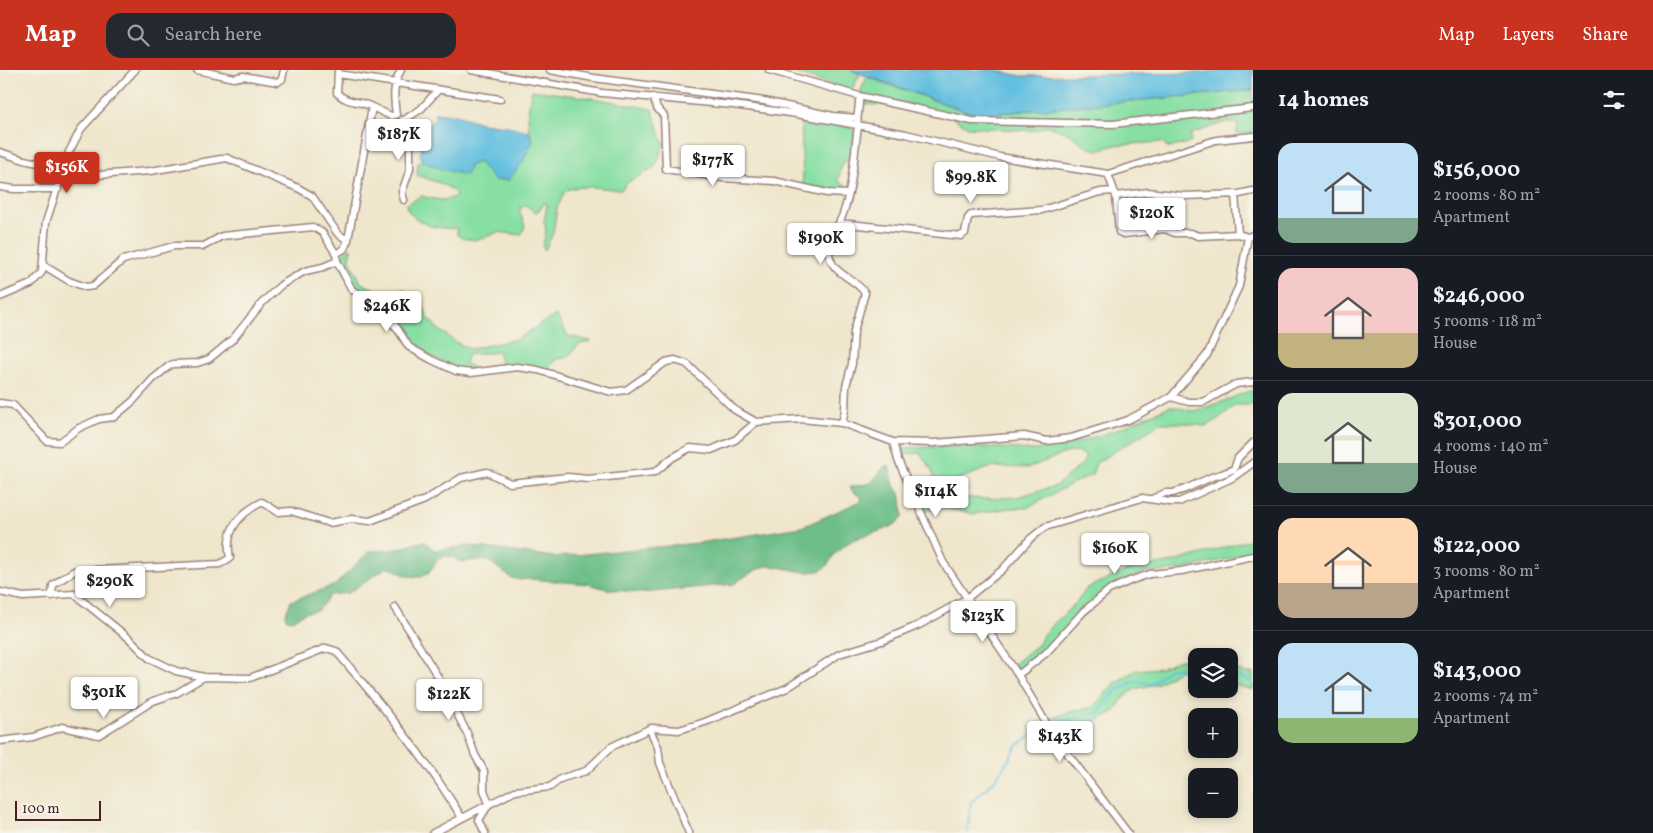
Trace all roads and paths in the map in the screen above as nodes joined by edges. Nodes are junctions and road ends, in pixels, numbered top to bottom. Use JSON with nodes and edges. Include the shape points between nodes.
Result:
{"nodes":[{"id":1,"x":135,"y":70,"type":"edge"},
{"id":2,"x":196,"y":70,"type":"edge"},
{"id":3,"x":284,"y":70,"type":"edge"},
{"id":4,"x":401,"y":70,"type":"edge"},
{"id":5,"x":471,"y":70,"type":"edge"},
{"id":6,"x":550,"y":70,"type":"edge"},
{"id":7,"x":769,"y":70,"type":"edge"},
{"id":8,"x":338,"y":72,"type":"edge"},
{"id":9,"x":394,"y":82,"type":"junction"},
{"id":10,"x":438,"y":90,"type":"junction"},
{"id":11,"x":858,"y":96,"type":"junction"},
{"id":12,"x":653,"y":98,"type":"junction"},
{"id":13,"x":500,"y":99,"type":"dead end"},
{"id":14,"x":372,"y":107,"type":"junction"},
{"id":15,"x":1253,"y":108,"type":"edge"},
{"id":16,"x":394,"y":117,"type":"junction"},
{"id":17,"x":857,"y":118,"type":"junction"},
{"id":18,"x":404,"y":120,"type":"junction"},
{"id":19,"x":858,"y":126,"type":"junction"},
{"id":20,"x":1253,"y":136,"type":"edge"},
{"id":21,"x":0,"y":152,"type":"edge"},
{"id":22,"x":64,"y":170,"type":"junction"},
{"id":23,"x":1108,"y":174,"type":"junction"},
{"id":24,"x":0,"y":187,"type":"edge"},
{"id":25,"x":58,"y":189,"type":"junction"},
{"id":26,"x":1253,"y":192,"type":"edge"},
{"id":27,"x":848,"y":194,"type":"junction"},
{"id":28,"x":1115,"y":194,"type":"junction"},
{"id":29,"x":1235,"y":194,"type":"junction"},
{"id":30,"x":404,"y":200,"type":"dead end"},
{"id":31,"x":840,"y":223,"type":"junction"},
{"id":32,"x":1238,"y":234,"type":"junction"},
{"id":33,"x":1250,"y":236,"type":"edge"},
{"id":34,"x":348,"y":240,"type":"junction"},
{"id":35,"x":336,"y":257,"type":"junction"},
{"id":36,"x":43,"y":266,"type":"junction"},
{"id":37,"x":0,"y":297,"type":"edge"},
{"id":38,"x":1253,"y":382,"type":"edge"},
{"id":39,"x":1171,"y":397,"type":"junction"},
{"id":40,"x":0,"y":403,"type":"edge"},
{"id":41,"x":756,"y":422,"type":"junction"},
{"id":42,"x":842,"y":423,"type":"junction"},
{"id":43,"x":893,"y":442,"type":"junction"},
{"id":44,"x":1253,"y":443,"type":"edge"},
{"id":45,"x":1253,"y":463,"type":"edge"},
{"id":46,"x":1152,"y":499,"type":"junction"},
{"id":47,"x":1253,"y":556,"type":"edge"},
{"id":48,"x":0,"y":592,"type":"edge"},
{"id":49,"x":52,"y":596,"type":"junction"},
{"id":50,"x":966,"y":598,"type":"junction"},
{"id":51,"x":395,"y":607,"type":"dead end"},
{"id":52,"x":1018,"y":675,"type":"junction"},
{"id":53,"x":204,"y":677,"type":"junction"},
{"id":54,"x":650,"y":728,"type":"junction"},
{"id":55,"x":0,"y":741,"type":"edge"},
{"id":56,"x":489,"y":804,"type":"junction"},
{"id":57,"x":462,"y":818,"type":"junction"},
{"id":58,"x":433,"y":833,"type":"edge"},
{"id":59,"x":485,"y":833,"type":"edge"},
{"id":60,"x":689,"y":833,"type":"edge"},
{"id":61,"x":1128,"y":833,"type":"edge"}],
"edges":[{"from":1,"to":22,"type":"street","via":[[81,129]]},
{"from":2,"to":3,"type":"street","via":[[278,82]]},
{"from":4,"to":9,"type":"street"},
{"from":5,"to":12,"type":"street","via":[[602,93]]},
{"from":6,"to":17,"type":"street"},
{"from":7,"to":11,"type":"street"},
{"from":8,"to":9,"type":"street"},
{"from":8,"to":14,"type":"street","via":[[337,94],[344,100]]},
{"from":9,"to":10,"type":"street"},
{"from":9,"to":16,"type":"street"},
{"from":10,"to":13,"type":"street"},
{"from":10,"to":18,"type":"street","via":[[421,109]]},
{"from":11,"to":15,"type":"street","via":[[972,121],[1113,124]]},
{"from":11,"to":17,"type":"street"},
{"from":12,"to":19,"type":"street","via":[[797,114]]},
{"from":12,"to":27,"type":"street","via":[[664,116],[666,169],[722,178],[774,181],[827,193]]},
{"from":14,"to":16,"type":"street"},
{"from":14,"to":34,"type":"street"},
{"from":16,"to":18,"type":"street"},
{"from":17,"to":19,"type":"street"},
{"from":18,"to":30,"type":"street","via":[[410,142],[410,169],[402,192]]},
{"from":19,"to":23,"type":"street","via":[[1000,157]]},
{"from":19,"to":27,"type":"street"},
{"from":20,"to":23,"type":"street","via":[[1216,140]]},
{"from":21,"to":22,"type":"street"},
{"from":22,"to":25,"type":"street"},
{"from":22,"to":34,"type":"street","via":[[71,177],[150,171],[226,158],[312,196],[338,234]]},
{"from":23,"to":28,"type":"street"},
{"from":24,"to":25,"type":"street","via":[[14,190]]},
{"from":25,"to":36,"type":"street","via":[[46,222]]},
{"from":26,"to":29,"type":"street"},
{"from":27,"to":31,"type":"street"},
{"from":28,"to":29,"type":"street"},
{"from":28,"to":31,"type":"street","via":[[1100,192],[1042,210],[971,215],[961,236]]},
{"from":28,"to":32,"type":"street","via":[[1119,232],[1124,234],[1165,229],[1198,236]]},
{"from":29,"to":32,"type":"street"},
{"from":31,"to":42,"type":"street","via":[[830,246],[830,258],[836,269],[865,293],[854,331]]},
{"from":32,"to":33,"type":"street"},
{"from":33,"to":39,"type":"street","via":[[1239,286],[1207,355]]},
{"from":34,"to":35,"type":"street"},
{"from":35,"to":36,"type":"street","via":[[323,233],[313,227],[222,236],[204,246],[174,246],[123,260],[93,286],[69,281]]},
{"from":35,"to":40,"type":"street","via":[[323,267],[305,271],[281,285],[238,334],[209,359],[169,366],[114,417],[99,419],[79,428],[60,442],[48,441],[13,406]]},
{"from":35,"to":41,"type":"street","via":[[352,290],[368,299],[397,328],[409,347],[456,371],[471,373],[517,367],[611,392],[626,390],[666,362],[675,360],[687,364],[735,410]]},
{"from":36,"to":37,"type":"street","via":[[31,284]]},
{"from":38,"to":39,"type":"street","via":[[1236,384],[1203,402]]},
{"from":39,"to":43,"type":"street","via":[[1128,420],[1071,438],[1047,441],[1024,436],[934,443]]},
{"from":41,"to":42,"type":"street","via":[[801,419]]},
{"from":41,"to":49,"type":"street","via":[[735,440],[711,450],[690,448],[655,472],[510,484],[486,472],[461,478],[425,500],[370,521],[352,519],[329,523],[291,511],[278,512],[262,502],[246,510],[230,532],[230,558],[220,564],[74,571],[53,586]]},
{"from":42,"to":43,"type":"street"},
{"from":43,"to":50,"type":"street","via":[[943,562]]},
{"from":44,"to":46,"type":"street","via":[[1238,458],[1234,469]]},
{"from":45,"to":46,"type":"street","via":[[1232,478],[1179,502]]},
{"from":46,"to":50,"type":"street","via":[[1142,498],[1045,527],[1002,570]]},
{"from":47,"to":52,"type":"street","via":[[1150,574],[1109,590],[1082,612],[1046,653]]},
{"from":48,"to":49,"type":"street","via":[[23,597]]},
{"from":49,"to":53,"type":"street","via":[[74,594],[149,658],[176,671]]},
{"from":50,"to":52,"type":"street"},
{"from":50,"to":54,"type":"street","via":[[912,629],[838,654],[787,688],[705,722],[679,730]]},
{"from":51,"to":56,"type":"street","via":[[467,732],[484,771],[484,790]]},
{"from":52,"to":61,"type":"street","via":[[1052,733]]},
{"from":53,"to":55,"type":"street","via":[[177,693],[153,701],[98,735],[62,727],[33,737]]},
{"from":53,"to":57,"type":"street","via":[[250,678],[326,648],[336,651],[391,716]]},
{"from":54,"to":56,"type":"street","via":[[611,747],[586,771],[562,778],[550,787],[515,791]]},
{"from":54,"to":60,"type":"street","via":[[660,763]]},
{"from":56,"to":57,"type":"street"},
{"from":56,"to":59,"type":"street","via":[[478,820]]},
{"from":57,"to":58,"type":"street"}]}
